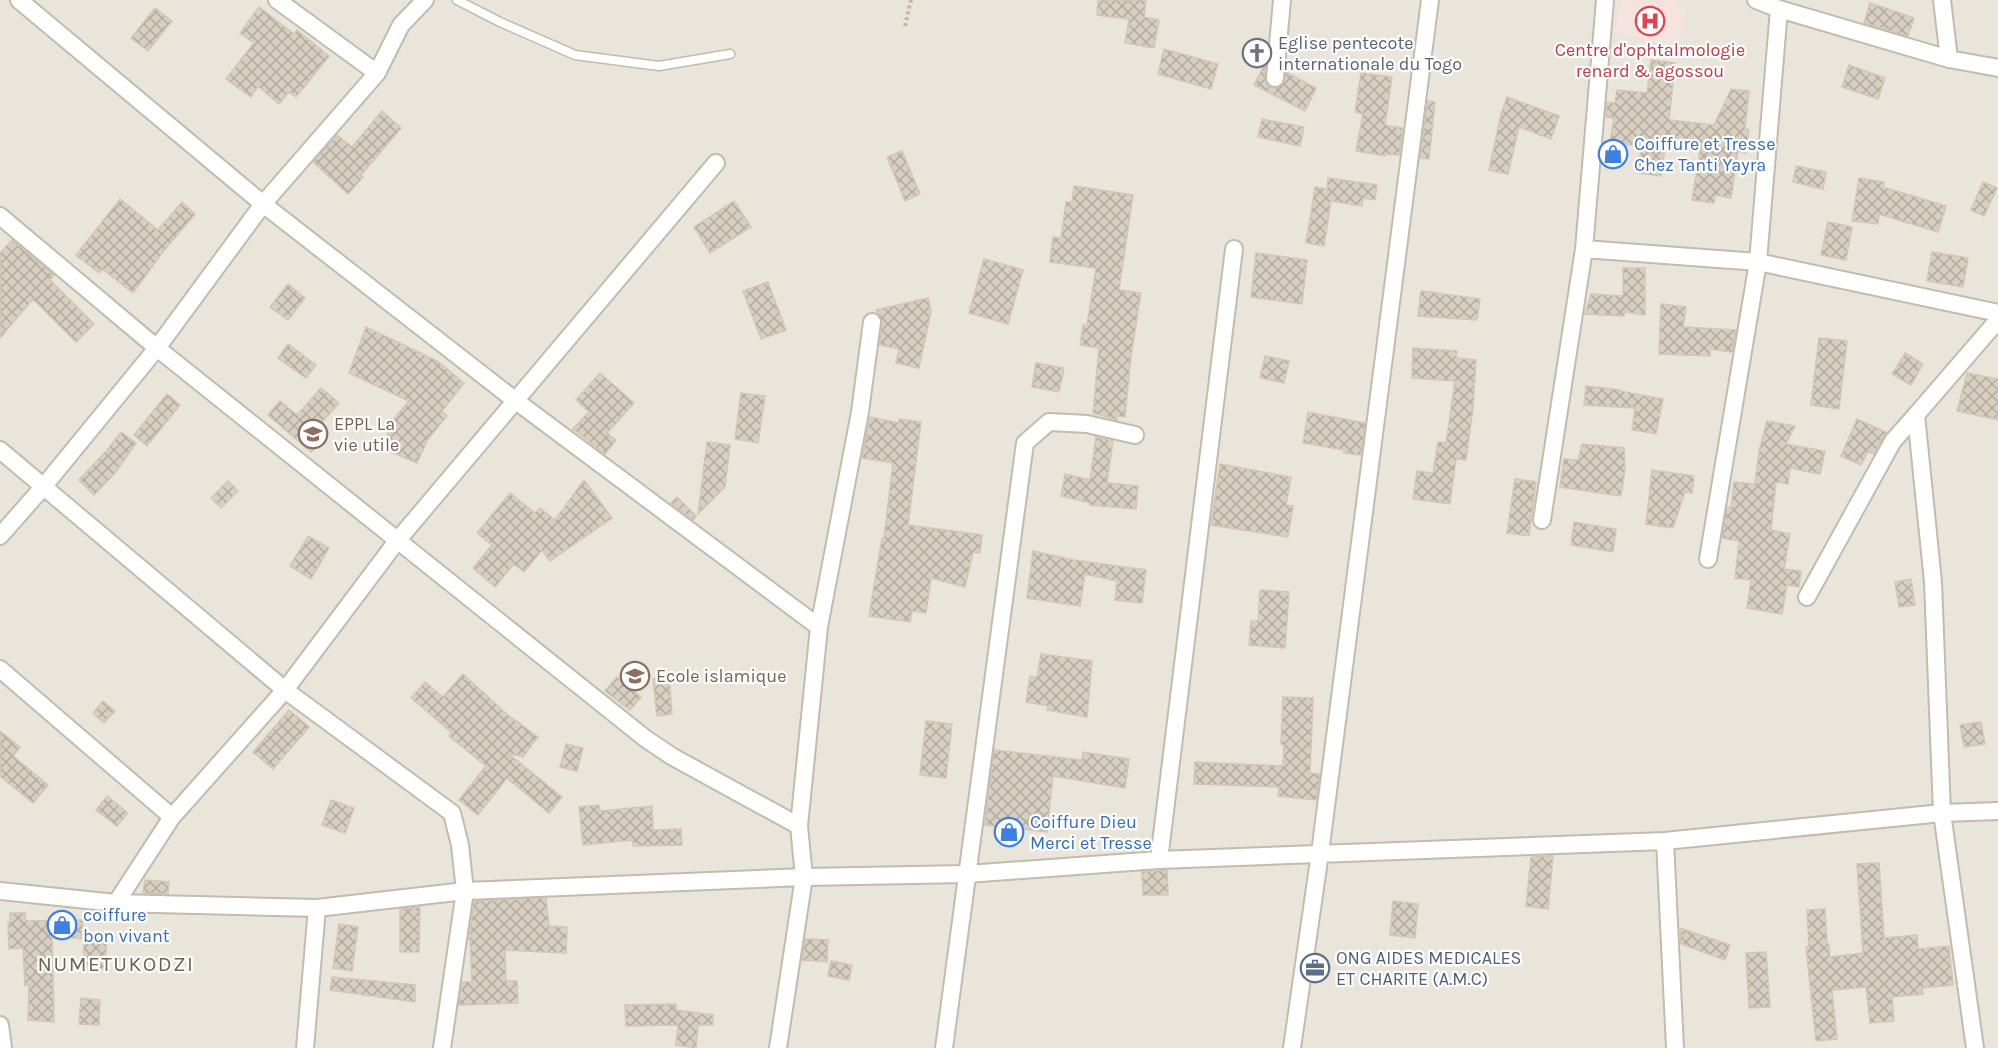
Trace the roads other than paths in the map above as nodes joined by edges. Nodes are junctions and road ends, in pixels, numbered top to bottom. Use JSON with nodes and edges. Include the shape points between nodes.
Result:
{"nodes":[{"id":1,"x":19,"y":0,"type":"edge"},
{"id":2,"x":276,"y":0,"type":"edge"},
{"id":3,"x":424,"y":0,"type":"edge"},
{"id":4,"x":457,"y":0,"type":"edge"},
{"id":5,"x":1282,"y":0,"type":"edge"},
{"id":6,"x":1430,"y":0,"type":"edge"},
{"id":7,"x":1605,"y":0,"type":"edge"},
{"id":8,"x":1756,"y":0,"type":"edge"},
{"id":9,"x":1942,"y":0,"type":"edge"},
{"id":10,"x":1779,"y":9,"type":"junction"},
{"id":11,"x":730,"y":54,"type":"dead end"},
{"id":12,"x":1949,"y":59,"type":"junction"},
{"id":13,"x":1998,"y":68,"type":"edge"},
{"id":14,"x":376,"y":73,"type":"junction"},
{"id":15,"x":1275,"y":78,"type":"dead end"},
{"id":16,"x":716,"y":163,"type":"dead end"},
{"id":17,"x":263,"y":204,"type":"junction"},
{"id":18,"x":0,"y":216,"type":"edge"},
{"id":19,"x":1234,"y":249,"type":"dead end"},
{"id":20,"x":1584,"y":249,"type":"junction"},
{"id":21,"x":1758,"y":262,"type":"junction"},
{"id":22,"x":1998,"y":313,"type":"edge"},
{"id":23,"x":1998,"y":320,"type":"edge"},
{"id":24,"x":872,"y":322,"type":"dead end"},
{"id":25,"x":157,"y":348,"type":"junction"},
{"id":26,"x":516,"y":401,"type":"junction"},
{"id":27,"x":1916,"y":415,"type":"junction"},
{"id":28,"x":1135,"y":435,"type":"dead end"},
{"id":29,"x":0,"y":450,"type":"edge"},
{"id":30,"x":44,"y":486,"type":"junction"},
{"id":31,"x":1542,"y":520,"type":"dead end"},
{"id":32,"x":0,"y":536,"type":"edge"},
{"id":33,"x":397,"y":541,"type":"junction"},
{"id":34,"x":1708,"y":559,"type":"dead end"},
{"id":35,"x":1807,"y":597,"type":"dead end"},
{"id":36,"x":819,"y":627,"type":"junction"},
{"id":37,"x":0,"y":669,"type":"edge"},
{"id":38,"x":285,"y":690,"type":"junction"},
{"id":39,"x":1998,"y":811,"type":"edge"},
{"id":40,"x":1942,"y":813,"type":"junction"},
{"id":41,"x":172,"y":817,"type":"junction"},
{"id":42,"x":799,"y":826,"type":"junction"},
{"id":43,"x":1665,"y":841,"type":"junction"},
{"id":44,"x":1320,"y":853,"type":"junction"},
{"id":45,"x":1159,"y":860,"type":"junction"},
{"id":46,"x":967,"y":874,"type":"junction"},
{"id":47,"x":804,"y":876,"type":"junction"},
{"id":48,"x":0,"y":891,"type":"edge"},
{"id":49,"x":465,"y":891,"type":"junction"},
{"id":50,"x":116,"y":903,"type":"junction"},
{"id":51,"x":316,"y":908,"type":"junction"},
{"id":52,"x":0,"y":1025,"type":"edge"},
{"id":53,"x":3,"y":1048,"type":"edge"},
{"id":54,"x":305,"y":1048,"type":"edge"},
{"id":55,"x":442,"y":1048,"type":"edge"},
{"id":56,"x":778,"y":1048,"type":"edge"},
{"id":57,"x":944,"y":1048,"type":"edge"},
{"id":58,"x":1292,"y":1048,"type":"edge"},
{"id":59,"x":1675,"y":1048,"type":"edge"},
{"id":60,"x":1976,"y":1048,"type":"edge"}],
"edges":[{"from":1,"to":17,"type":"street"},
{"from":2,"to":14,"type":"street"},
{"from":3,"to":14,"type":"street","via":[[401,26]]},
{"from":4,"to":11,"type":"lane","via":[[575,55],[659,66]]},
{"from":5,"to":15,"type":"street"},
{"from":6,"to":44,"type":"street"},
{"from":7,"to":20,"type":"street"},
{"from":8,"to":10,"type":"street"},
{"from":9,"to":12,"type":"street"},
{"from":10,"to":12,"type":"street"},
{"from":10,"to":21,"type":"street"},
{"from":12,"to":13,"type":"street"},
{"from":14,"to":17,"type":"street"},
{"from":16,"to":26,"type":"street"},
{"from":17,"to":25,"type":"street"},
{"from":17,"to":26,"type":"street"},
{"from":18,"to":25,"type":"street"},
{"from":19,"to":45,"type":"street"},
{"from":20,"to":21,"type":"street"},
{"from":20,"to":31,"type":"street"},
{"from":21,"to":22,"type":"street"},
{"from":21,"to":34,"type":"street"},
{"from":23,"to":27,"type":"street"},
{"from":24,"to":36,"type":"street","via":[[860,412]]},
{"from":25,"to":30,"type":"street"},
{"from":25,"to":33,"type":"street"},
{"from":26,"to":33,"type":"street"},
{"from":26,"to":36,"type":"street"},
{"from":27,"to":35,"type":"street","via":[[1893,441]]},
{"from":27,"to":40,"type":"street","via":[[1933,582]]},
{"from":28,"to":46,"type":"street","via":[[1087,424],[1049,422],[1025,443]]},
{"from":29,"to":30,"type":"street"},
{"from":30,"to":32,"type":"street"},
{"from":30,"to":38,"type":"street"},
{"from":33,"to":38,"type":"street"},
{"from":33,"to":42,"type":"street","via":[[646,740]]},
{"from":36,"to":42,"type":"street"},
{"from":37,"to":41,"type":"street"},
{"from":38,"to":41,"type":"street"},
{"from":38,"to":49,"type":"street","via":[[452,813]]},
{"from":39,"to":40,"type":"street"},
{"from":40,"to":43,"type":"street"},
{"from":40,"to":60,"type":"street"},
{"from":41,"to":50,"type":"street"},
{"from":42,"to":47,"type":"street"},
{"from":43,"to":44,"type":"street"},
{"from":43,"to":59,"type":"street"},
{"from":44,"to":45,"type":"street"},
{"from":44,"to":58,"type":"street"},
{"from":45,"to":46,"type":"street"},
{"from":46,"to":47,"type":"street"},
{"from":46,"to":57,"type":"street"},
{"from":47,"to":49,"type":"street"},
{"from":47,"to":56,"type":"street"},
{"from":48,"to":50,"type":"street"},
{"from":49,"to":51,"type":"street"},
{"from":49,"to":55,"type":"street"},
{"from":50,"to":51,"type":"street"},
{"from":51,"to":54,"type":"street"},
{"from":52,"to":53,"type":"street"}]}
